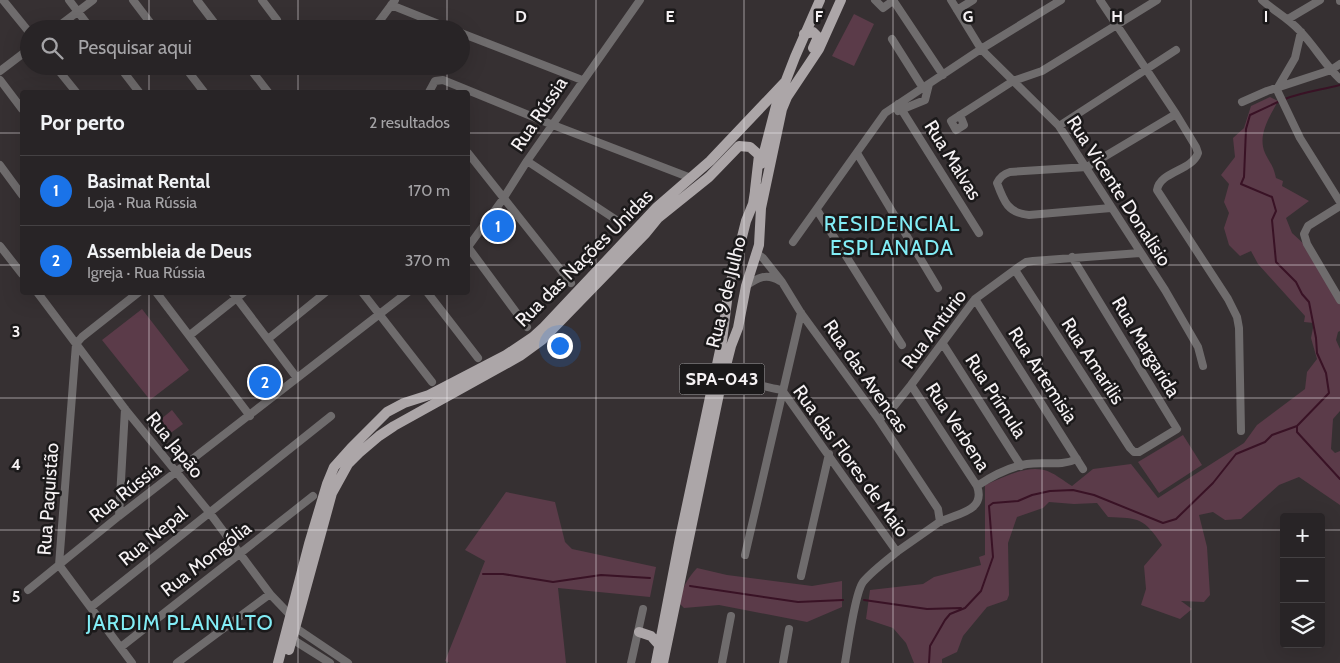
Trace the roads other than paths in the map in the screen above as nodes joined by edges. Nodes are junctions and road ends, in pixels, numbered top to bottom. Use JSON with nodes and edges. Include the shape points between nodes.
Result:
{"nodes":[{"id":1,"x":3,"y":0,"type":"edge"},
{"id":2,"x":69,"y":0,"type":"edge"},
{"id":3,"x":93,"y":0,"type":"edge"},
{"id":4,"x":133,"y":0,"type":"edge"},
{"id":5,"x":197,"y":0,"type":"edge"},
{"id":6,"x":262,"y":0,"type":"edge"},
{"id":7,"x":640,"y":0,"type":"edge"},
{"id":8,"x":875,"y":0,"type":"edge"},
{"id":9,"x":894,"y":0,"type":"edge"},
{"id":10,"x":951,"y":0,"type":"edge"},
{"id":11,"x":973,"y":0,"type":"edge"},
{"id":12,"x":1061,"y":0,"type":"edge"},
{"id":13,"x":1100,"y":0,"type":"edge"},
{"id":14,"x":1157,"y":0,"type":"edge"},
{"id":15,"x":1262,"y":0,"type":"edge"},
{"id":16,"x":1320,"y":0,"type":"edge"},
{"id":17,"x":818,"y":2,"type":"edge"},
{"id":18,"x":839,"y":2,"type":"edge"},
{"id":19,"x":393,"y":3,"type":"edge"},
{"id":20,"x":958,"y":10,"type":"junction"},
{"id":21,"x":78,"y":12,"type":"junction"},
{"id":22,"x":833,"y":16,"type":"junction"},
{"id":23,"x":1288,"y":19,"type":"junction"},
{"id":24,"x":67,"y":20,"type":"edge"},
{"id":25,"x":84,"y":20,"type":"edge"},
{"id":26,"x":148,"y":20,"type":"edge"},
{"id":27,"x":212,"y":20,"type":"edge"},
{"id":28,"x":277,"y":20,"type":"dead end"},
{"id":29,"x":380,"y":20,"type":"edge"},
{"id":30,"x":431,"y":20,"type":"edge"},
{"id":31,"x":20,"y":21,"type":"edge"},
{"id":32,"x":1118,"y":25,"type":"junction"},
{"id":33,"x":1301,"y":32,"type":"junction"},
{"id":34,"x":804,"y":34,"type":"junction"},
{"id":35,"x":470,"y":36,"type":"edge"},
{"id":36,"x":892,"y":40,"type":"dead end"},
{"id":37,"x":981,"y":49,"type":"junction"},
{"id":38,"x":1176,"y":50,"type":"dead end"},
{"id":39,"x":20,"y":56,"type":"edge"},
{"id":40,"x":1340,"y":64,"type":"edge"},
{"id":41,"x":1146,"y":69,"type":"junction"},
{"id":42,"x":1330,"y":70,"type":"junction"},
{"id":43,"x":0,"y":71,"type":"edge"},
{"id":44,"x":62,"y":75,"type":"edge"},
{"id":45,"x":126,"y":75,"type":"edge"},
{"id":46,"x":191,"y":75,"type":"edge"},
{"id":47,"x":255,"y":75,"type":"edge"},
{"id":48,"x":943,"y":75,"type":"junction"},
{"id":49,"x":1340,"y":79,"type":"edge"},
{"id":50,"x":0,"y":80,"type":"edge"},
{"id":51,"x":582,"y":80,"type":"junction"},
{"id":52,"x":1013,"y":81,"type":"junction"},
{"id":53,"x":785,"y":82,"type":"junction"},
{"id":54,"x":926,"y":86,"type":"junction"},
{"id":55,"x":74,"y":90,"type":"edge"},
{"id":56,"x":137,"y":90,"type":"edge"},
{"id":57,"x":202,"y":90,"type":"edge"},
{"id":58,"x":266,"y":90,"type":"edge"},
{"id":59,"x":431,"y":90,"type":"edge"},
{"id":60,"x":467,"y":90,"type":"edge"},
{"id":61,"x":470,"y":91,"type":"edge"},
{"id":62,"x":1280,"y":96,"type":"junction"},
{"id":63,"x":787,"y":97,"type":"junction"},
{"id":64,"x":1242,"y":102,"type":"dead end"},
{"id":65,"x":20,"y":106,"type":"edge"},
{"id":66,"x":900,"y":107,"type":"junction"},
{"id":67,"x":1176,"y":114,"type":"junction"},
{"id":68,"x":960,"y":115,"type":"dead end"},
{"id":69,"x":553,"y":125,"type":"junction"},
{"id":70,"x":1059,"y":126,"type":"junction"},
{"id":71,"x":857,"y":153,"type":"junction"},
{"id":72,"x":470,"y":156,"type":"edge"},
{"id":73,"x":526,"y":161,"type":"junction"},
{"id":74,"x":0,"y":165,"type":"edge"},
{"id":75,"x":1086,"y":167,"type":"junction"},
{"id":76,"x":691,"y":178,"type":"junction"},
{"id":77,"x":755,"y":190,"type":"junction"},
{"id":78,"x":20,"y":192,"type":"edge"},
{"id":79,"x":503,"y":199,"type":"junction"},
{"id":80,"x":1340,"y":202,"type":"edge"},
{"id":81,"x":1340,"y":206,"type":"edge"},
{"id":82,"x":1111,"y":208,"type":"junction"},
{"id":83,"x":817,"y":210,"type":"junction"},
{"id":84,"x":624,"y":225,"type":"dead end"},
{"id":85,"x":979,"y":233,"type":"dead end"},
{"id":86,"x":793,"y":242,"type":"dead end"},
{"id":87,"x":470,"y":244,"type":"edge"},
{"id":88,"x":0,"y":246,"type":"edge"},
{"id":89,"x":738,"y":249,"type":"junction"},
{"id":90,"x":470,"y":250,"type":"edge"},
{"id":91,"x":756,"y":253,"type":"junction"},
{"id":92,"x":1140,"y":253,"type":"junction"},
{"id":93,"x":1072,"y":257,"type":"junction"},
{"id":94,"x":1015,"y":270,"type":"junction"},
{"id":95,"x":20,"y":271,"type":"edge"},
{"id":96,"x":782,"y":282,"type":"junction"},
{"id":97,"x":571,"y":283,"type":"dead end"},
{"id":98,"x":938,"y":288,"type":"dead end"},
{"id":99,"x":745,"y":291,"type":"junction"},
{"id":100,"x":728,"y":293,"type":"junction"},
{"id":101,"x":38,"y":295,"type":"edge"},
{"id":102,"x":135,"y":295,"type":"edge"},
{"id":103,"x":158,"y":295,"type":"edge"},
{"id":104,"x":234,"y":295,"type":"edge"},
{"id":105,"x":322,"y":295,"type":"edge"},
{"id":106,"x":364,"y":295,"type":"edge"},
{"id":107,"x":404,"y":295,"type":"edge"},
{"id":108,"x":429,"y":295,"type":"edge"},
{"id":109,"x":975,"y":299,"type":"junction"},
{"id":110,"x":1340,"y":300,"type":"edge"},
{"id":111,"x":801,"y":313,"type":"junction"},
{"id":112,"x":380,"y":315,"type":"junction"},
{"id":113,"x":527,"y":327,"type":"dead end"},
{"id":114,"x":190,"y":335,"type":"junction"},
{"id":115,"x":268,"y":339,"type":"junction"},
{"id":116,"x":76,"y":344,"type":"junction"},
{"id":117,"x":943,"y":344,"type":"junction"},
{"id":118,"x":902,"y":345,"type":"dead end"},
{"id":119,"x":478,"y":358,"type":"dead end"},
{"id":120,"x":1203,"y":366,"type":"dead end"},
{"id":121,"x":297,"y":378,"type":"junction"},
{"id":122,"x":432,"y":382,"type":"dead end"},
{"id":123,"x":912,"y":385,"type":"junction"},
{"id":124,"x":720,"y":389,"type":"junction"},
{"id":125,"x":782,"y":390,"type":"junction"},
{"id":126,"x":404,"y":403,"type":"junction"},
{"id":127,"x":125,"y":409,"type":"junction"},
{"id":128,"x":383,"y":415,"type":"junction"},
{"id":129,"x":250,"y":416,"type":"junction"},
{"id":130,"x":331,"y":416,"type":"dead end"},
{"id":131,"x":410,"y":417,"type":"junction"},
{"id":132,"x":879,"y":420,"type":"junction"},
{"id":133,"x":394,"y":426,"type":"junction"},
{"id":134,"x":1241,"y":431,"type":"dead end"},
{"id":135,"x":1152,"y":444,"type":"joint"},
{"id":136,"x":829,"y":454,"type":"junction"},
{"id":137,"x":1077,"y":459,"type":"junction"},
{"id":138,"x":1021,"y":466,"type":"junction"},
{"id":139,"x":1083,"y":469,"type":"dead end"},
{"id":140,"x":177,"y":473,"type":"junction"},
{"id":141,"x":977,"y":486,"type":"junction"},
{"id":142,"x":313,"y":496,"type":"dead end"},
{"id":143,"x":209,"y":512,"type":"junction"},
{"id":144,"x":119,"y":516,"type":"junction"},
{"id":145,"x":940,"y":522,"type":"junction"},
{"id":146,"x":897,"y":552,"type":"junction"},
{"id":147,"x":238,"y":553,"type":"junction"},
{"id":148,"x":745,"y":555,"type":"dead end"},
{"id":149,"x":59,"y":565,"type":"junction"},
{"id":150,"x":801,"y":576,"type":"dead end"},
{"id":151,"x":28,"y":590,"type":"dead end"},
{"id":152,"x":270,"y":594,"type":"junction"},
{"id":153,"x":90,"y":607,"type":"junction"},
{"id":154,"x":644,"y":610,"type":"dead end"},
{"id":155,"x":291,"y":616,"type":"junction"},
{"id":156,"x":731,"y":616,"type":"dead end"},
{"id":157,"x":662,"y":625,"type":"junction"},
{"id":158,"x":292,"y":627,"type":"junction"},
{"id":159,"x":789,"y":629,"type":"dead end"},
{"id":160,"x":639,"y":630,"type":"junction"},
{"id":161,"x":292,"y":639,"type":"junction"},
{"id":162,"x":659,"y":645,"type":"junction"},
{"id":163,"x":121,"y":647,"type":"junction"},
{"id":164,"x":279,"y":662,"type":"edge"},
{"id":165,"x":132,"y":663,"type":"edge"},
{"id":166,"x":177,"y":663,"type":"edge"},
{"id":167,"x":330,"y":663,"type":"edge"},
{"id":168,"x":348,"y":663,"type":"edge"},
{"id":169,"x":631,"y":663,"type":"edge"},
{"id":170,"x":656,"y":663,"type":"edge"},
{"id":171,"x":663,"y":663,"type":"edge"},
{"id":172,"x":722,"y":663,"type":"edge"},
{"id":173,"x":783,"y":663,"type":"edge"},
{"id":174,"x":844,"y":663,"type":"edge"}],
"edges":[{"from":1,"to":31,"type":"street"},
{"from":2,"to":21,"type":"street"},
{"from":3,"to":21,"type":"street"},
{"from":4,"to":26,"type":"street"},
{"from":5,"to":27,"type":"street"},
{"from":6,"to":28,"type":"street"},
{"from":7,"to":51,"type":"street","name":"Rua Rússia"},
{"from":8,"to":9,"type":"street","via":[[884,8]]},
{"from":9,"to":48,"type":"street"},
{"from":10,"to":20,"type":"street","name":"Rua Vicente Donalisio"},
{"from":11,"to":20,"type":"street"},
{"from":12,"to":37,"type":"street"},
{"from":13,"to":32,"type":"street"},
{"from":14,"to":32,"type":"street"},
{"from":15,"to":23,"type":"street"},
{"from":16,"to":23,"type":"street"},
{"from":17,"to":22,"type":"main road","via":[[818,20]]},
{"from":17,"to":34,"type":"main road","name":"Rua 9 de Julho"},
{"from":18,"to":22,"type":"main road","name":"Rua 9 de Julho"},
{"from":19,"to":29,"type":"street"},
{"from":19,"to":30,"type":"street"},
{"from":20,"to":37,"type":"street","name":"Rua Vicente Donalisio"},
{"from":21,"to":24,"type":"street"},
{"from":21,"to":25,"type":"street"},
{"from":22,"to":63,"type":"main road","name":"Rua 9 de Julho","via":[[819,49]]},
{"from":23,"to":33,"type":"street"},
{"from":32,"to":41,"type":"street"},
{"from":32,"to":52,"type":"street","via":[[1042,72]]},
{"from":33,"to":42,"type":"street"},
{"from":33,"to":62,"type":"street"},
{"from":34,"to":53,"type":"main road","name":"Rua 9 de Julho"},
{"from":34,"to":63,"type":"main road","via":[[813,32],[818,37],[789,87]]},
{"from":35,"to":51,"type":"street"},
{"from":36,"to":54,"type":"street"},
{"from":37,"to":48,"type":"street"},
{"from":37,"to":52,"type":"street","name":"Rua Vicente Donalisio"},
{"from":38,"to":41,"type":"street"},
{"from":39,"to":43,"type":"street"},
{"from":40,"to":42,"type":"street"},
{"from":41,"to":67,"type":"street"},
{"from":41,"to":70,"type":"street"},
{"from":42,"to":49,"type":"street"},
{"from":42,"to":62,"type":"street"},
{"from":44,"to":55,"type":"street"},
{"from":45,"to":56,"type":"street"},
{"from":46,"to":57,"type":"street"},
{"from":47,"to":58,"type":"street"},
{"from":48,"to":54,"type":"street"},
{"from":50,"to":65,"type":"street"},
{"from":51,"to":69,"type":"street","name":"Rua Rússia"},
{"from":52,"to":68,"type":"street"},
{"from":52,"to":70,"type":"street","name":"Rua Vicente Donalisio"},
{"from":53,"to":76,"type":"main road","name":"Rua das Nações Unidas"},
{"from":53,"to":77,"type":"main road","name":"Rua 9 de Julho","number":"SPA-043"},
{"from":54,"to":66,"type":"street","via":[[925,100]]},
{"from":59,"to":60,"type":"street","via":[[438,80]]},
{"from":61,"to":69,"type":"street"},
{"from":62,"to":64,"type":"street","via":[[1256,95]]},
{"from":62,"to":80,"type":"street","via":[[1300,138]]},
{"from":63,"to":91,"type":"main road","name":"Rua 9 de Julho","number":"SPA-043","via":[[761,208]]},
{"from":66,"to":71,"type":"street","via":[[880,118]]},
{"from":66,"to":85,"type":"street","name":"Rua Malvas"},
{"from":67,"to":75,"type":"street"},
{"from":67,"to":134,"type":"street","via":[[1198,153],[1162,181],[1157,190],[1237,317]]},
{"from":69,"to":73,"type":"street","name":"Rua Rússia"},
{"from":69,"to":76,"type":"street"},
{"from":70,"to":75,"type":"street","name":"Rua Vicente Donalisio"},
{"from":71,"to":83,"type":"street"},
{"from":71,"to":98,"type":"street"},
{"from":72,"to":79,"type":"street"},
{"from":73,"to":79,"type":"street","name":"Rua Rússia"},
{"from":73,"to":84,"type":"street"},
{"from":74,"to":78,"type":"street"},
{"from":75,"to":82,"type":"street","name":"Rua Vicente Donalisio"},
{"from":75,"to":82,"type":"street","via":[[1004,173],[998,183],[1014,212],[1029,215]]},
{"from":76,"to":126,"type":"main road","name":"Rua das Nações Unidas","via":[[657,207],[533,337],[506,355],[429,395]]},
{"from":77,"to":89,"type":"main road","name":"Rua 9 de Julho","number":"SPA-043"},
{"from":77,"to":131,"type":"main road","name":"Rua das Nações Unidas","via":[[759,155],[750,146],[739,146],[709,177],[658,218],[547,336],[520,356]]},
{"from":79,"to":87,"type":"street","name":"Rua Rússia"},
{"from":79,"to":97,"type":"street"},
{"from":81,"to":110,"type":"street","via":[[1308,226],[1304,234]]},
{"from":82,"to":92,"type":"street","name":"Rua Vicente Donalisio"},
{"from":83,"to":86,"type":"street"},
{"from":83,"to":118,"type":"street"},
{"from":88,"to":95,"type":"street"},
{"from":89,"to":91,"type":"main road"},
{"from":89,"to":100,"type":"main road","name":"Rua 9 de Julho","number":"SPA-043"},
{"from":90,"to":113,"type":"street"},
{"from":91,"to":96,"type":"street","name":"Rua das Avencas"},
{"from":91,"to":99,"type":"main road","name":"Rua 9 de Julho","number":"SPA-043"},
{"from":92,"to":93,"type":"street","name":"Rua Antúrio"},
{"from":92,"to":120,"type":"street","name":"Rua Vicente Donalisio","via":[[1198,347]]},
{"from":93,"to":94,"type":"street","name":"Rua Antúrio","via":[[1026,262]]},
{"from":93,"to":135,"type":"street","name":"Rua Margarida","via":[[1177,429]]},
{"from":94,"to":109,"type":"street","name":"Rua Antúrio"},
{"from":94,"to":135,"type":"street","name":"Rua Amarilis","via":[[1130,448],[1137,452]]},
{"from":96,"to":99,"type":"street","via":[[774,277],[761,277]]},
{"from":96,"to":111,"type":"street","name":"Rua das Avencas"},
{"from":99,"to":100,"type":"main road","via":[[736,302]]},
{"from":99,"to":124,"type":"main road","name":"Rua 9 de Julho","number":"SPA-043","via":[[740,321]]},
{"from":100,"to":157,"type":"main road","name":"Rua 9 de Julho","number":"SPA-043","via":[[722,341]]},
{"from":101,"to":116,"type":"street","name":"Rua Japão"},
{"from":102,"to":116,"type":"street"},
{"from":103,"to":114,"type":"street"},
{"from":104,"to":114,"type":"street"},
{"from":104,"to":115,"type":"street"},
{"from":105,"to":115,"type":"street"},
{"from":106,"to":112,"type":"street"},
{"from":107,"to":112,"type":"street","name":"Rua Rússia"},
{"from":108,"to":119,"type":"street"},
{"from":109,"to":117,"type":"street","name":"Rua Antúrio"},
{"from":109,"to":137,"type":"street","name":"Rua Artemisia"},
{"from":111,"to":125,"type":"street"},
{"from":111,"to":132,"type":"street","name":"Rua das Avencas"},
{"from":112,"to":121,"type":"street","name":"Rua Rússia"},
{"from":112,"to":122,"type":"street"},
{"from":114,"to":129,"type":"street"},
{"from":115,"to":121,"type":"street"},
{"from":116,"to":127,"type":"street","name":"Rua Japão"},
{"from":116,"to":149,"type":"street","name":"Rua Paquistão"},
{"from":117,"to":123,"type":"street","name":"Rua Antúrio"},
{"from":117,"to":138,"type":"street","name":"Rua Prímula"},
{"from":121,"to":129,"type":"street","name":"Rua Rússia"},
{"from":123,"to":132,"type":"street","name":"Rua Antúrio"},
{"from":123,"to":141,"type":"street","name":"Rua Verbena"},
{"from":124,"to":125,"type":"street","name":"Rua das Flores de Maio","via":[[736,383]]},
{"from":124,"to":171,"type":"main road","name":"Rua 9 de Julho","number":"SPA-043"},
{"from":125,"to":136,"type":"street","name":"Rua das Flores de Maio"},
{"from":125,"to":148,"type":"street"},
{"from":126,"to":128,"type":"main road","name":"Rua das Nações Unidas"},
{"from":126,"to":131,"type":"main road","via":[[411,408]]},
{"from":127,"to":140,"type":"street","name":"Rua Japão"},
{"from":127,"to":144,"type":"street"},
{"from":128,"to":133,"type":"main road"},
{"from":128,"to":155,"type":"main road","name":"Rua das Nações Unidas","via":[[332,471]]},
{"from":129,"to":140,"type":"street","name":"Rua Rússia"},
{"from":130,"to":143,"type":"street","name":"Rua Nepal"},
{"from":131,"to":133,"type":"main road","name":"Rua das Nações Unidas"},
{"from":132,"to":145,"type":"street","name":"Rua das Avencas","via":[[938,509]]},
{"from":133,"to":158,"type":"main road","name":"Rua das Nações Unidas","via":[[359,452],[341,474]]},
{"from":136,"to":146,"type":"street","name":"Rua das Flores de Maio"},
{"from":136,"to":150,"type":"street"},
{"from":137,"to":138,"type":"street","via":[[1062,464]]},
{"from":137,"to":139,"type":"street","name":"Rua Artemisia"},
{"from":138,"to":141,"type":"street"},
{"from":140,"to":143,"type":"street","name":"Rua Japão"},
{"from":140,"to":144,"type":"street","name":"Rua Rússia"},
{"from":141,"to":145,"type":"street","via":[[978,498],[971,509]]},
{"from":142,"to":147,"type":"street","name":"Rua Mongólia"},
{"from":143,"to":147,"type":"street","name":"Rua Japão"},
{"from":143,"to":153,"type":"street","name":"Rua Nepal"},
{"from":144,"to":149,"type":"street","name":"Rua Rússia"},
{"from":145,"to":146,"type":"street"},
{"from":146,"to":174,"type":"street","via":[[861,586]]},
{"from":147,"to":152,"type":"street","name":"Rua Japão"},
{"from":147,"to":163,"type":"street","name":"Rua Mongólia"},
{"from":149,"to":151,"type":"street","name":"Rua Rússia"},
{"from":149,"to":153,"type":"street","name":"Rua Paquistão"},
{"from":152,"to":155,"type":"street","name":"Rua Japão"},
{"from":152,"to":166,"type":"street"},
{"from":153,"to":163,"type":"street","name":"Rua Paquistão"},
{"from":154,"to":160,"type":"street"},
{"from":155,"to":158,"type":"main road","name":"Rua das Nações Unidas"},
{"from":156,"to":172,"type":"street"},
{"from":157,"to":160,"type":"main road"},
{"from":157,"to":162,"type":"main road","name":"Rua 9 de Julho","number":"SPA-043"},
{"from":158,"to":161,"type":"main road","name":"Rua das Nações Unidas"},
{"from":158,"to":164,"type":"main road","name":"Rua das Nações Unidas"},
{"from":158,"to":168,"type":"street"},
{"from":159,"to":173,"type":"street"},
{"from":160,"to":162,"type":"main road"},
{"from":160,"to":169,"type":"street"},
{"from":161,"to":164,"type":"main road","name":"Rua das Nações Unidas"},
{"from":161,"to":167,"type":"street"},
{"from":162,"to":170,"type":"main road","name":"Rua 9 de Julho","number":"SPA-043"},
{"from":163,"to":165,"type":"street","name":"Rua Paquistão"}]}
